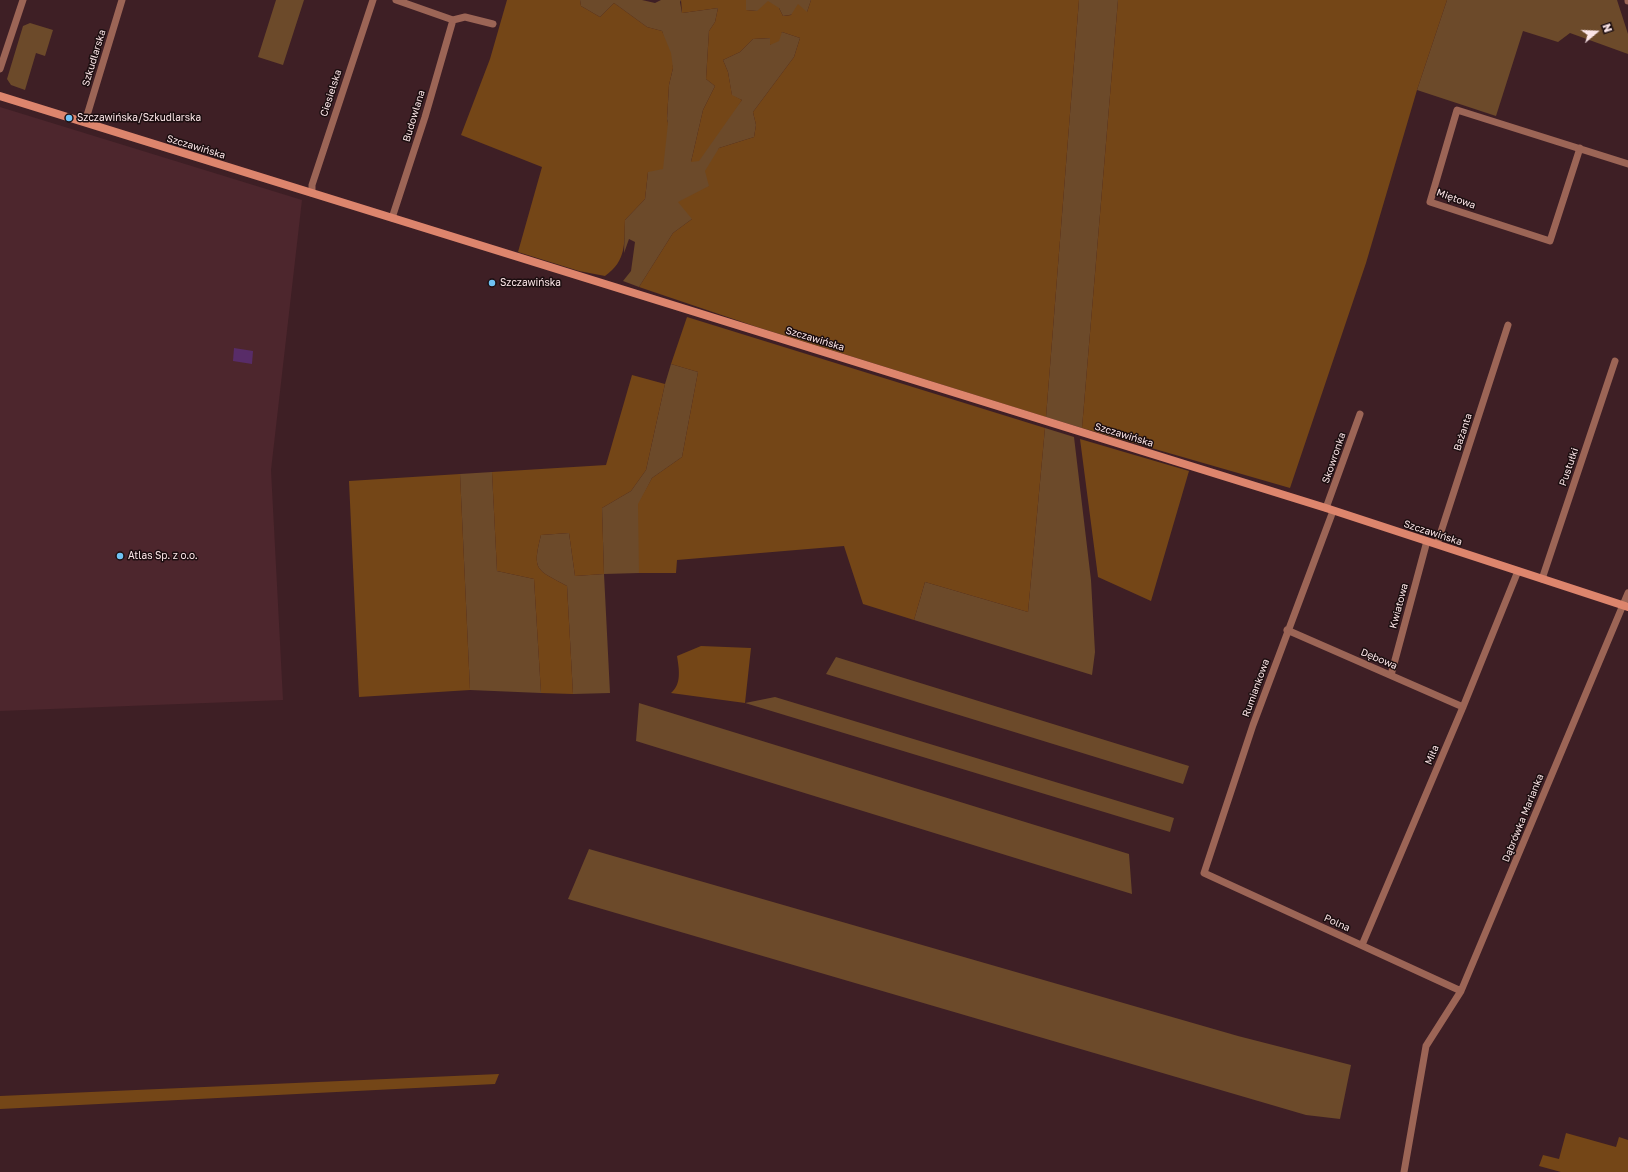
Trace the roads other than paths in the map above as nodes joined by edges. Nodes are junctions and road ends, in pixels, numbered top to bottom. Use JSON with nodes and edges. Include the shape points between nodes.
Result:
{"nodes":[{"id":1,"x":23,"y":0,"type":"edge"},
{"id":2,"x":122,"y":0,"type":"edge"},
{"id":3,"x":373,"y":0,"type":"edge"},
{"id":4,"x":396,"y":0,"type":"edge"},
{"id":5,"x":453,"y":20,"type":"junction"},
{"id":6,"x":493,"y":24,"type":"dead end"},
{"id":7,"x":0,"y":69,"type":"edge"},
{"id":8,"x":0,"y":96,"type":"edge"},
{"id":9,"x":84,"y":122,"type":"junction"},
{"id":10,"x":1580,"y":148,"type":"junction"},
{"id":11,"x":1628,"y":164,"type":"edge"},
{"id":12,"x":312,"y":193,"type":"junction"},
{"id":13,"x":392,"y":218,"type":"junction"},
{"id":14,"x":1508,"y":326,"type":"dead end"},
{"id":15,"x":1615,"y":361,"type":"dead end"},
{"id":16,"x":1360,"y":414,"type":"dead end"},
{"id":17,"x":1330,"y":509,"type":"junction"},
{"id":18,"x":1427,"y":541,"type":"junction"},
{"id":19,"x":1436,"y":544,"type":"junction"},
{"id":20,"x":1518,"y":571,"type":"junction"},
{"id":21,"x":1542,"y":579,"type":"junction"},
{"id":22,"x":1628,"y":593,"type":"edge"},
{"id":23,"x":1625,"y":606,"type":"edge"},
{"id":24,"x":1287,"y":630,"type":"junction"},
{"id":25,"x":1391,"y":675,"type":"junction"},
{"id":26,"x":1463,"y":707,"type":"junction"},
{"id":27,"x":1204,"y":873,"type":"joint"},
{"id":28,"x":1362,"y":945,"type":"junction"},
{"id":29,"x":1461,"y":991,"type":"junction"},
{"id":30,"x":1404,"y":1172,"type":"edge"}],
"edges":[{"from":1,"to":7,"type":"street"},
{"from":2,"to":9,"type":"street","name":"Szkudlarska"},
{"from":3,"to":12,"type":"street","name":"Ciesielska","via":[[312,185]]},
{"from":4,"to":5,"type":"street"},
{"from":5,"to":6,"type":"street","via":[[465,17]]},
{"from":5,"to":13,"type":"street","name":"Budowlana"},
{"from":8,"to":9,"type":"street","name":"Szczawińska"},
{"from":9,"to":12,"type":"street","name":"Szczawińska"},
{"from":10,"to":10,"type":"street","name":"Miętowa","via":[[1457,110],[1430,202],[1550,241]]},
{"from":10,"to":11,"type":"street","name":"Miętowa"},
{"from":12,"to":13,"type":"street","name":"Szczawińska"},
{"from":13,"to":17,"type":"street","name":"Szczawińska"},
{"from":14,"to":19,"type":"street","name":"Bażanta"},
{"from":15,"to":21,"type":"street","name":"Pustułki"},
{"from":16,"to":17,"type":"street","name":"Skowronka"},
{"from":17,"to":18,"type":"street","name":"Szczawińska"},
{"from":17,"to":24,"type":"street","name":"Rumiankowa"},
{"from":18,"to":19,"type":"street","name":"Szczawińska"},
{"from":18,"to":25,"type":"street","name":"Kwiatowa"},
{"from":19,"to":20,"type":"street","name":"Szczawińska"},
{"from":20,"to":21,"type":"street","name":"Szczawińska"},
{"from":20,"to":26,"type":"street","name":"Miła"},
{"from":21,"to":23,"type":"street","name":"Szczawińska"},
{"from":22,"to":23,"type":"street","name":"Dąbrówka Marianka"},
{"from":23,"to":29,"type":"street","name":"Dąbrówka Marianka"},
{"from":24,"to":25,"type":"street","name":"Dębowa"},
{"from":24,"to":27,"type":"street","name":"Rumiankowa"},
{"from":25,"to":26,"type":"street","name":"Dębowa"},
{"from":26,"to":28,"type":"street","name":"Miła"},
{"from":27,"to":28,"type":"street","name":"Polna"},
{"from":28,"to":29,"type":"street","name":"Polna"},
{"from":29,"to":30,"type":"street","name":"Dąbrówka Marianka","via":[[1429,1039],[1424,1054]]}]}
